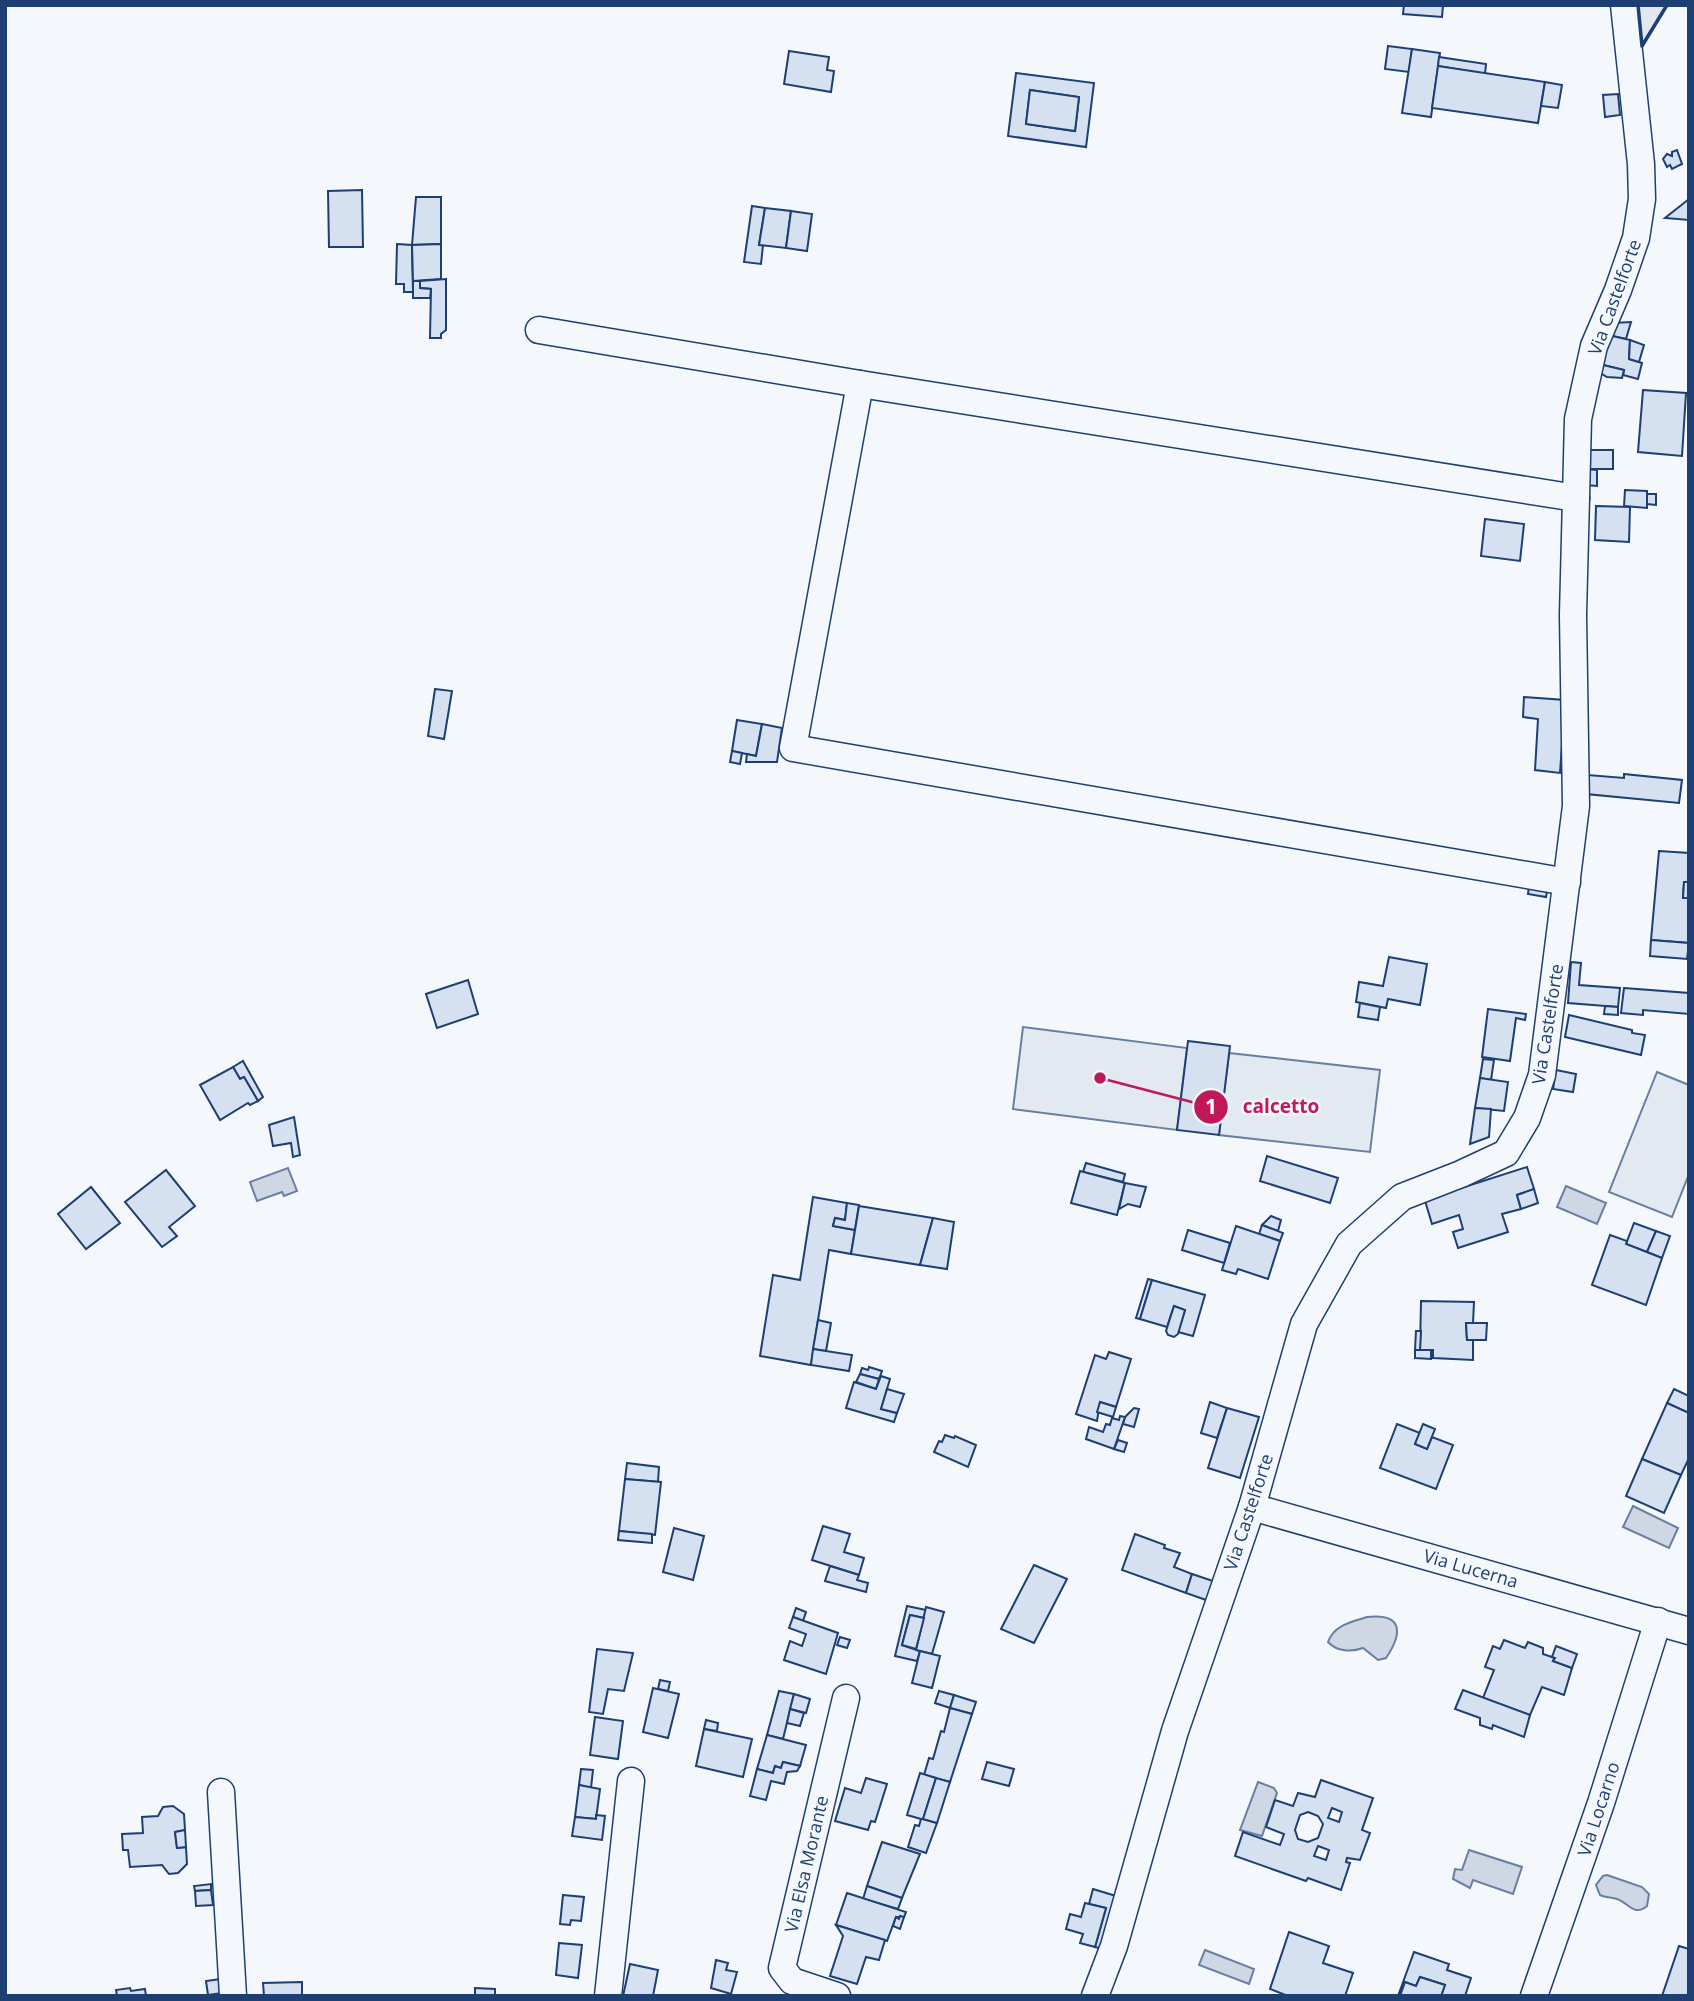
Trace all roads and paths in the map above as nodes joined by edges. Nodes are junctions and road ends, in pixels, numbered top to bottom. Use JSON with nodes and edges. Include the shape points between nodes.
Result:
{"nodes":[{"id":1,"x":1624,"y":5,"type":"edge"},
{"id":2,"x":539,"y":330,"type":"dead end"},
{"id":3,"x":860,"y":384,"type":"junction"},
{"id":4,"x":1576,"y":498,"type":"junction"},
{"id":5,"x":1567,"y":882,"type":"junction"},
{"id":6,"x":1252,"y":1507,"type":"junction"},
{"id":7,"x":1658,"y":1621,"type":"junction"},
{"id":8,"x":1689,"y":1631,"type":"edge"},
{"id":9,"x":846,"y":1698,"type":"dead end"},
{"id":10,"x":631,"y":1781,"type":"dead end"},
{"id":11,"x":221,"y":1792,"type":"dead end"},
{"id":12,"x":233,"y":1996,"type":"edge"},
{"id":13,"x":608,"y":1996,"type":"edge"},
{"id":14,"x":837,"y":1996,"type":"edge"},
{"id":15,"x":1095,"y":1996,"type":"edge"},
{"id":16,"x":1534,"y":1996,"type":"edge"}],
"edges":[{"from":1,"to":4,"type":"street","name":"Via Castelforte","via":[[1642,199],[1636,239],[1594,346],[1578,418]]},
{"from":2,"to":3,"type":"street"},
{"from":3,"to":4,"type":"street"},
{"from":3,"to":5,"type":"street","via":[[793,748]]},
{"from":4,"to":5,"type":"street","name":"Via Castelforte","via":[[1576,806]]},
{"from":5,"to":6,"type":"street","name":"Via Castelforte","via":[[1542,1075],[1527,1118],[1506,1153],[1402,1196],[1349,1244],[1304,1324]]},
{"from":6,"to":7,"type":"street","name":"Via Lucerna"},
{"from":6,"to":15,"type":"street","name":"Via Castelforte","via":[[1175,1731],[1114,1946]]},
{"from":7,"to":8,"type":"street","name":"Via Lucerna"},
{"from":7,"to":16,"type":"street","name":"Via Locarno"},
{"from":9,"to":14,"type":"street","name":"Via Elsa Morante","via":[[782,1968],[792,1981]]},
{"from":10,"to":13,"type":"street"},
{"from":11,"to":12,"type":"street"}]}
